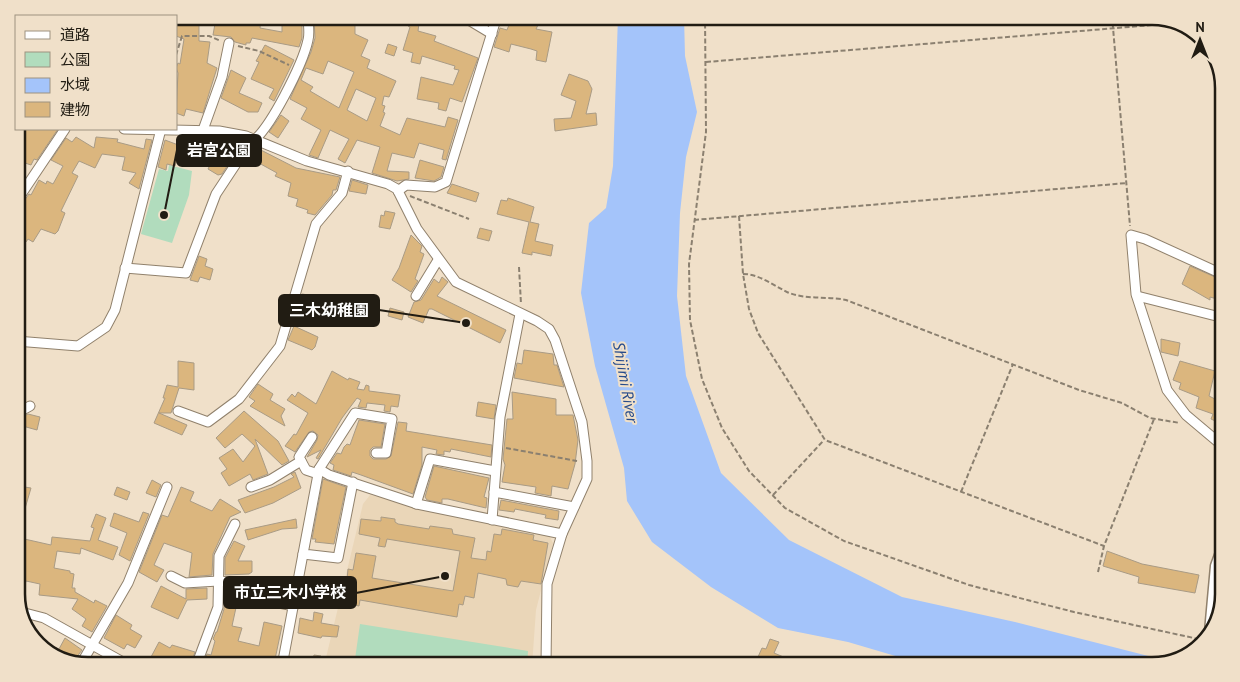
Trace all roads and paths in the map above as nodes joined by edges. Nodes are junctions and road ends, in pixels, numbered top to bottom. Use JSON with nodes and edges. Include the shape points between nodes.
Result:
{"nodes":[{"id":1,"x":308,"y":25,"type":"edge"},
{"id":2,"x":477,"y":25,"type":"edge"},
{"id":3,"x":494,"y":25,"type":"edge"},
{"id":4,"x":705,"y":25,"type":"edge"},
{"id":5,"x":1113,"y":25,"type":"edge"},
{"id":6,"x":1151,"y":25,"type":"edge"},
{"id":7,"x":1113,"y":28,"type":"junction"},
{"id":8,"x":492,"y":34,"type":"junction"},
{"id":9,"x":229,"y":43,"type":"dead end"},
{"id":10,"x":706,"y":62,"type":"junction"},
{"id":11,"x":64,"y":130,"type":"edge"},
{"id":12,"x":161,"y":130,"type":"edge"},
{"id":13,"x":203,"y":130,"type":"junction"},
{"id":14,"x":257,"y":140,"type":"junction"},
{"id":15,"x":348,"y":171,"type":"junction"},
{"id":16,"x":1127,"y":184,"type":"junction"},
{"id":17,"x":25,"y":189,"type":"edge"},
{"id":18,"x":398,"y":191,"type":"junction"},
{"id":19,"x":739,"y":216,"type":"junction"},
{"id":20,"x":469,"y":218,"type":"dead end"},
{"id":21,"x":694,"y":220,"type":"junction"},
{"id":22,"x":1131,"y":235,"type":"junction"},
{"id":23,"x":438,"y":260,"type":"junction"},
{"id":24,"x":519,"y":267,"type":"dead end"},
{"id":25,"x":125,"y":268,"type":"junction"},
{"id":26,"x":1215,"y":271,"type":"edge"},
{"id":27,"x":743,"y":274,"type":"junction"},
{"id":28,"x":416,"y":296,"type":"dead end"},
{"id":29,"x":1137,"y":296,"type":"junction"},
{"id":30,"x":520,"y":314,"type":"junction"},
{"id":31,"x":1215,"y":316,"type":"edge"},
{"id":32,"x":25,"y":342,"type":"edge"},
{"id":33,"x":1013,"y":364,"type":"junction"},
{"id":34,"x":30,"y":406,"type":"dead end"},
{"id":35,"x":25,"y":409,"type":"edge"},
{"id":36,"x":178,"y":411,"type":"dead end"},
{"id":37,"x":1154,"y":419,"type":"junction"},
{"id":38,"x":1194,"y":422,"type":"junction"},
{"id":39,"x":312,"y":437,"type":"dead end"},
{"id":40,"x":825,"y":440,"type":"junction"},
{"id":41,"x":1215,"y":440,"type":"edge"},
{"id":42,"x":498,"y":447,"type":"junction"},
{"id":43,"x":376,"y":453,"type":"dead end"},
{"id":44,"x":301,"y":461,"type":"junction"},
{"id":45,"x":587,"y":461,"type":"junction"},
{"id":46,"x":318,"y":471,"type":"junction"},
{"id":47,"x":495,"y":471,"type":"junction"},
{"id":48,"x":353,"y":482,"type":"junction"},
{"id":49,"x":167,"y":487,"type":"dead end"},
{"id":50,"x":251,"y":488,"type":"dead end"},
{"id":51,"x":494,"y":492,"type":"junction"},
{"id":52,"x":961,"y":492,"type":"junction"},
{"id":53,"x":773,"y":495,"type":"junction"},
{"id":54,"x":416,"y":504,"type":"junction"},
{"id":55,"x":574,"y":506,"type":"junction"},
{"id":56,"x":492,"y":520,"type":"junction"},
{"id":57,"x":234,"y":524,"type":"dead end"},
{"id":58,"x":562,"y":534,"type":"junction"},
{"id":59,"x":1104,"y":546,"type":"junction"},
{"id":60,"x":303,"y":554,"type":"junction"},
{"id":61,"x":1098,"y":572,"type":"dead end"},
{"id":62,"x":171,"y":576,"type":"dead end"},
{"id":63,"x":218,"y":581,"type":"junction"},
{"id":64,"x":294,"y":606,"type":"junction"},
{"id":65,"x":28,"y":614,"type":"edge"},
{"id":66,"x":1196,"y":638,"type":"edge"},
{"id":67,"x":93,"y":645,"type":"junction"},
{"id":68,"x":86,"y":657,"type":"edge"},
{"id":69,"x":114,"y":657,"type":"edge"},
{"id":70,"x":199,"y":657,"type":"edge"},
{"id":71,"x":284,"y":657,"type":"edge"},
{"id":72,"x":546,"y":657,"type":"edge"}],
"edges":[{"from":1,"to":14,"type":"street","via":[[309,39],[298,70]]},
{"from":2,"to":8,"type":"street"},
{"from":3,"to":8,"type":"street"},
{"from":4,"to":10,"type":"path"},
{"from":5,"to":7,"type":"path"},
{"from":6,"to":7,"type":"path"},
{"from":7,"to":10,"type":"path"},
{"from":7,"to":16,"type":"path"},
{"from":8,"to":18,"type":"street","via":[[446,182],[435,187],[406,185]]},
{"from":9,"to":13,"type":"street","via":[[222,77]]},
{"from":10,"to":21,"type":"path","via":[[706,132]]},
{"from":11,"to":17,"type":"street"},
{"from":12,"to":13,"type":"street"},
{"from":12,"to":25,"type":"street"},
{"from":13,"to":14,"type":"street"},
{"from":14,"to":15,"type":"street","via":[[307,160]]},
{"from":14,"to":25,"type":"street","via":[[249,144],[216,194],[186,273]]},
{"from":15,"to":18,"type":"street","via":[[388,184]]},
{"from":15,"to":36,"type":"street","via":[[342,193],[316,224],[280,346],[239,399],[208,422]]},
{"from":16,"to":19,"type":"path"},
{"from":16,"to":22,"type":"path"},
{"from":18,"to":20,"type":"path"},
{"from":18,"to":23,"type":"street","via":[[417,229]]},
{"from":19,"to":21,"type":"path"},
{"from":19,"to":27,"type":"path"},
{"from":21,"to":53,"type":"path","via":[[688,264],[690,320],[702,379],[722,428],[750,471]]},
{"from":22,"to":26,"type":"street","via":[[1145,238]]},
{"from":22,"to":29,"type":"street"},
{"from":23,"to":28,"type":"street"},
{"from":23,"to":30,"type":"street","via":[[456,282]]},
{"from":24,"to":30,"type":"path"},
{"from":25,"to":32,"type":"street","via":[[115,310],[106,327],[78,346]]},
{"from":27,"to":33,"type":"path","via":[[768,281],[787,292],[846,300]]},
{"from":27,"to":40,"type":"path","via":[[758,333]]},
{"from":29,"to":31,"type":"street"},
{"from":29,"to":38,"type":"street","via":[[1167,390]]},
{"from":30,"to":42,"type":"street","via":[[500,417]]},
{"from":30,"to":45,"type":"street","via":[[549,329],[555,340],[582,422]]},
{"from":33,"to":37,"type":"path","via":[[1122,403]]},
{"from":33,"to":52,"type":"path"},
{"from":34,"to":35,"type":"street"},
{"from":37,"to":38,"type":"path"},
{"from":37,"to":59,"type":"path"},
{"from":38,"to":41,"type":"street"},
{"from":39,"to":44,"type":"street","via":[[299,457]]},
{"from":40,"to":52,"type":"path"},
{"from":40,"to":53,"type":"path"},
{"from":42,"to":45,"type":"path"},
{"from":42,"to":47,"type":"street"},
{"from":43,"to":46,"type":"street","via":[[386,453],[392,419],[355,413]]},
{"from":44,"to":46,"type":"street","via":[[306,470]]},
{"from":44,"to":50,"type":"street"},
{"from":45,"to":55,"type":"street","via":[[587,480]]},
{"from":46,"to":48,"type":"street"},
{"from":46,"to":60,"type":"street"},
{"from":47,"to":51,"type":"street"},
{"from":47,"to":54,"type":"street","via":[[430,459]]},
{"from":48,"to":54,"type":"street"},
{"from":48,"to":60,"type":"street","via":[[338,558]]},
{"from":49,"to":67,"type":"street","via":[[128,583]]},
{"from":51,"to":55,"type":"street"},
{"from":51,"to":56,"type":"street"},
{"from":52,"to":59,"type":"path"},
{"from":53,"to":66,"type":"path","via":[[785,508],[844,540],[969,585]]},
{"from":54,"to":56,"type":"street"},
{"from":55,"to":58,"type":"street"},
{"from":56,"to":58,"type":"street"},
{"from":57,"to":63,"type":"street","via":[[218,556]]},
{"from":58,"to":72,"type":"street","via":[[545,598]]},
{"from":59,"to":61,"type":"path"},
{"from":60,"to":64,"type":"street"},
{"from":62,"to":63,"type":"street","via":[[185,583]]},
{"from":63,"to":64,"type":"street","via":[[260,584],[264,600]]},
{"from":63,"to":70,"type":"street","via":[[218,607]]},
{"from":64,"to":71,"type":"street"},
{"from":65,"to":67,"type":"street","via":[[44,618]]},
{"from":67,"to":68,"type":"street"},
{"from":67,"to":69,"type":"street"}]}
